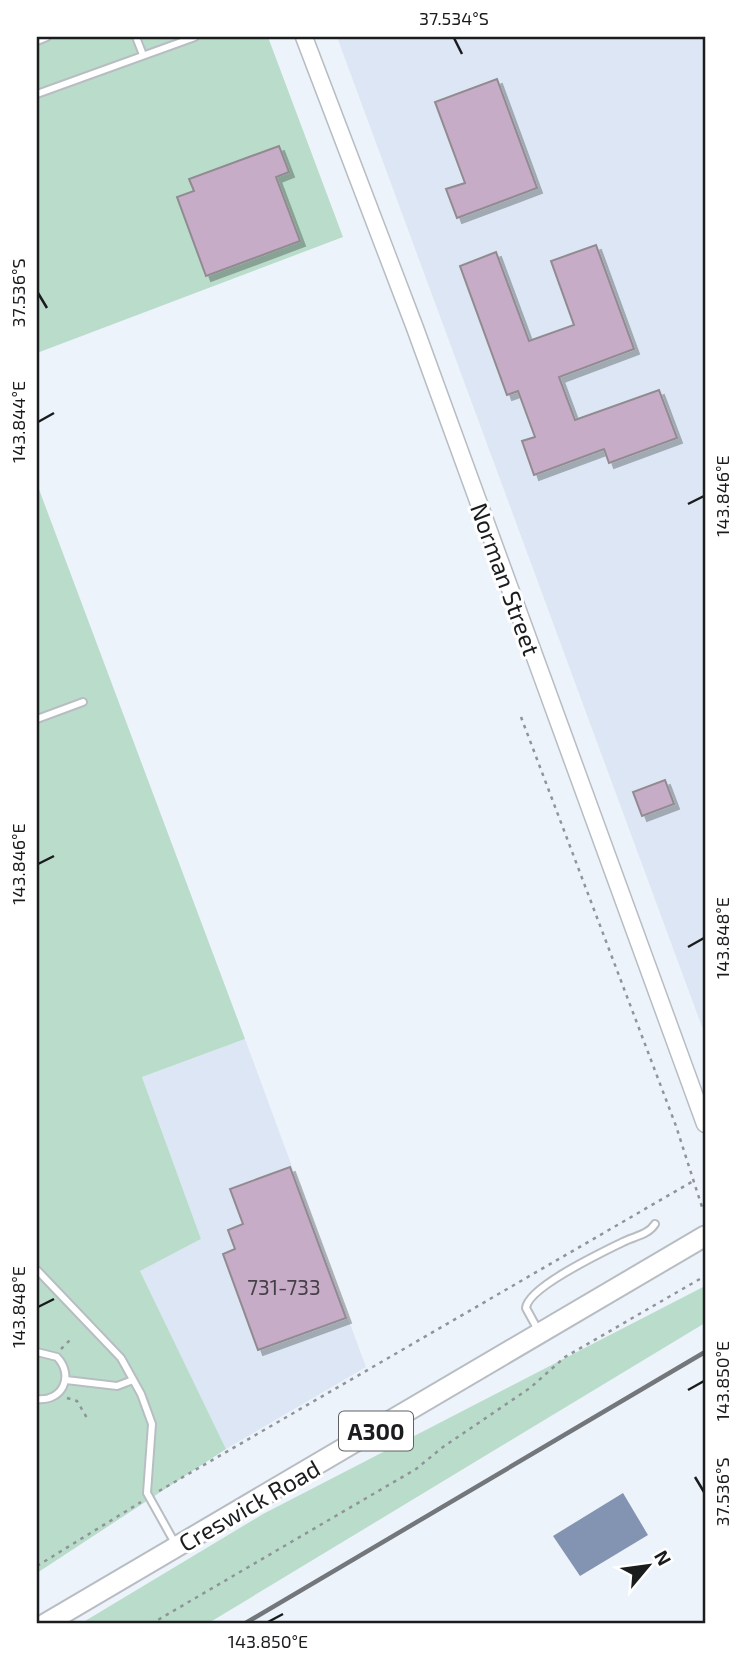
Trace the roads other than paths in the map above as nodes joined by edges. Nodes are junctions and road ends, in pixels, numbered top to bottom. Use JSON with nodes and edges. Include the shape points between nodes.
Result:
{"nodes":[{"id":1,"x":47,"y":37,"type":"edge"},
{"id":2,"x":136,"y":37,"type":"edge"},
{"id":3,"x":195,"y":37,"type":"edge"},
{"id":4,"x":304,"y":37,"type":"edge"},
{"id":5,"x":37,"y":41,"type":"edge"},
{"id":6,"x":143,"y":55,"type":"junction"},
{"id":7,"x":37,"y":94,"type":"edge"},
{"id":8,"x":83,"y":702,"type":"dead end"},
{"id":9,"x":37,"y":719,"type":"edge"},
{"id":10,"x":705,"y":1124,"type":"edge"},
{"id":11,"x":656,"y":1224,"type":"dead end"},
{"id":12,"x":705,"y":1236,"type":"edge"},
{"id":13,"x":37,"y":1270,"type":"edge"},
{"id":14,"x":541,"y":1335,"type":"junction"},
{"id":15,"x":37,"y":1352,"type":"edge"},
{"id":16,"x":66,"y":1380,"type":"junction"},
{"id":17,"x":133,"y":1380,"type":"junction"},
{"id":18,"x":37,"y":1399,"type":"edge"},
{"id":19,"x":177,"y":1547,"type":"junction"},
{"id":20,"x":45,"y":1624,"type":"edge"}],
"edges":[{"from":1,"to":5,"type":"lane"},
{"from":2,"to":6,"type":"lane"},
{"from":3,"to":6,"type":"lane"},
{"from":4,"to":10,"type":"main road","name":"Norman Street"},
{"from":6,"to":7,"type":"lane"},
{"from":8,"to":9,"type":"lane"},
{"from":11,"to":14,"type":"lane","via":[[531,1295],[526,1308]]},
{"from":12,"to":14,"type":"highway","name":"Creswick Road","number":"A300"},
{"from":13,"to":17,"type":"lane","via":[[121,1358]]},
{"from":14,"to":19,"type":"highway","name":"Creswick Road","number":"A300"},
{"from":15,"to":16,"type":"lane","via":[[60,1360]]},
{"from":16,"to":17,"type":"lane","via":[[117,1386]]},
{"from":16,"to":18,"type":"lane","via":[[57,1394]]},
{"from":17,"to":19,"type":"lane","via":[[151,1420],[148,1497]]},
{"from":19,"to":20,"type":"highway","name":"Creswick Road","number":"A300"}]}
